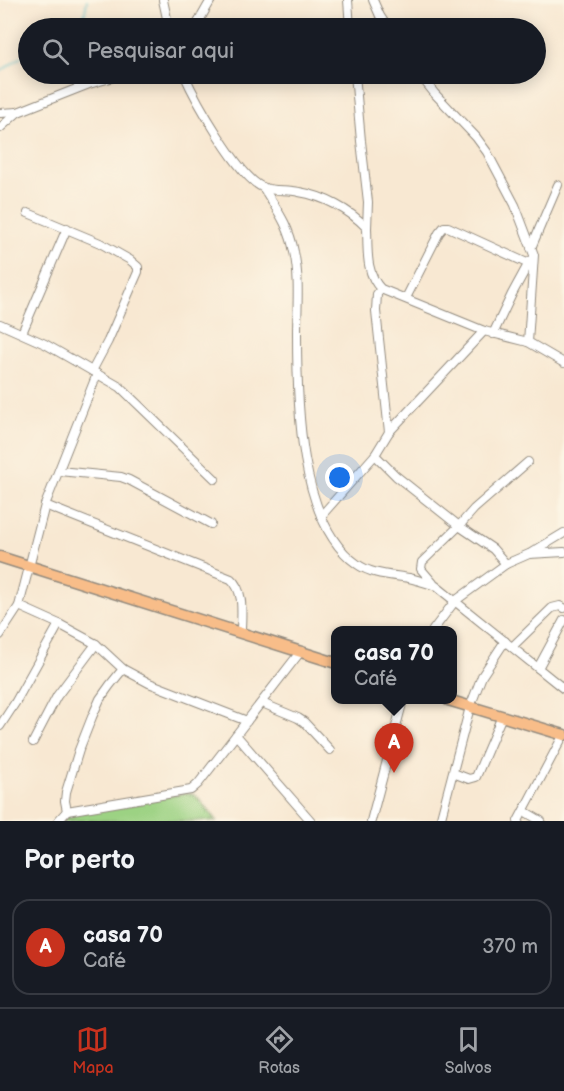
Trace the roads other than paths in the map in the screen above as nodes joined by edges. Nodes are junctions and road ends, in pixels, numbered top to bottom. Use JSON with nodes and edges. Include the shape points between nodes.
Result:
{"nodes":[{"id":1,"x":163,"y":0,"type":"edge"},
{"id":2,"x":211,"y":0,"type":"edge"},
{"id":3,"x":348,"y":0,"type":"edge"},
{"id":4,"x":373,"y":0,"type":"edge"},
{"id":5,"x":167,"y":18,"type":"edge"},
{"id":6,"x":201,"y":18,"type":"edge"},
{"id":7,"x":349,"y":18,"type":"edge"},
{"id":8,"x":381,"y":18,"type":"edge"},
{"id":9,"x":89,"y":84,"type":"edge"},
{"id":10,"x":190,"y":84,"type":"edge"},
{"id":11,"x":356,"y":84,"type":"edge"},
{"id":12,"x":427,"y":84,"type":"edge"},
{"id":13,"x":18,"y":112,"type":"junction"},
{"id":14,"x":0,"y":114,"type":"edge"},
{"id":15,"x":0,"y":128,"type":"edge"},
{"id":16,"x":558,"y":185,"type":"dead end"},
{"id":17,"x":262,"y":187,"type":"junction"},
{"id":18,"x":28,"y":213,"type":"dead end"},
{"id":19,"x":66,"y":228,"type":"junction"},
{"id":20,"x":367,"y":228,"type":"junction"},
{"id":21,"x":531,"y":256,"type":"junction"},
{"id":22,"x":381,"y":289,"type":"junction"},
{"id":23,"x":406,"y":298,"type":"junction"},
{"id":24,"x":0,"y":324,"type":"edge"},
{"id":25,"x":488,"y":332,"type":"junction"},
{"id":26,"x":22,"y":333,"type":"junction"},
{"id":27,"x":528,"y":342,"type":"junction"},
{"id":28,"x":564,"y":363,"type":"edge"},
{"id":29,"x":94,"y":372,"type":"junction"},
{"id":30,"x":389,"y":432,"type":"junction"},
{"id":31,"x":375,"y":455,"type":"junction"},
{"id":32,"x":528,"y":462,"type":"dead end"},
{"id":33,"x":59,"y":471,"type":"junction"},
{"id":34,"x":215,"y":479,"type":"dead end"},
{"id":35,"x":45,"y":505,"type":"junction"},
{"id":36,"x":321,"y":516,"type":"junction"},
{"id":37,"x":211,"y":524,"type":"dead end"},
{"id":38,"x":459,"y":526,"type":"junction"},
{"id":39,"x":564,"y":533,"type":"edge"},
{"id":40,"x":564,"y":552,"type":"edge"},
{"id":41,"x":529,"y":554,"type":"junction"},
{"id":42,"x":0,"y":557,"type":"edge"},
{"id":43,"x":506,"y":564,"type":"junction"},
{"id":44,"x":30,"y":566,"type":"junction"},
{"id":45,"x":436,"y":586,"type":"junction"},
{"id":46,"x":455,"y":601,"type":"junction"},
{"id":47,"x":19,"y":606,"type":"junction"},
{"id":48,"x":564,"y":608,"type":"edge"},
{"id":49,"x":564,"y":620,"type":"edge"},
{"id":50,"x":59,"y":624,"type":"junction"},
{"id":51,"x":436,"y":626,"type":"edge"},
{"id":52,"x":241,"y":632,"type":"junction"},
{"id":53,"x":0,"y":635,"type":"edge"},
{"id":54,"x":96,"y":644,"type":"junction"},
{"id":55,"x":508,"y":644,"type":"junction"},
{"id":56,"x":301,"y":651,"type":"junction"},
{"id":57,"x":331,"y":661,"type":"edge"},
{"id":58,"x":538,"y":668,"type":"junction"},
{"id":59,"x":123,"y":669,"type":"junction"},
{"id":60,"x":564,"y":689,"type":"edge"},
{"id":61,"x":457,"y":702,"type":"edge"},
{"id":62,"x":262,"y":703,"type":"junction"},
{"id":63,"x":402,"y":704,"type":"edge"},
{"id":64,"x":470,"y":706,"type":"junction"},
{"id":65,"x":502,"y":716,"type":"junction"},
{"id":66,"x":247,"y":721,"type":"junction"},
{"id":67,"x":0,"y":726,"type":"edge"},
{"id":68,"x":564,"y":734,"type":"edge"},
{"id":69,"x":236,"y":735,"type":"junction"},
{"id":70,"x":33,"y":742,"type":"dead end"},
{"id":71,"x":330,"y":750,"type":"dead end"},
{"id":72,"x":453,"y":773,"type":"junction"},
{"id":73,"x":67,"y":811,"type":"junction"},
{"id":74,"x":524,"y":811,"type":"junction"},
{"id":75,"x":58,"y":821,"type":"edge"},
{"id":76,"x":311,"y":821,"type":"edge"},
{"id":77,"x":371,"y":821,"type":"edge"},
{"id":78,"x":440,"y":821,"type":"edge"},
{"id":79,"x":518,"y":821,"type":"edge"},
{"id":80,"x":542,"y":821,"type":"edge"}],
"edges":[{"from":1,"to":5,"type":"street"},
{"from":2,"to":6,"type":"street"},
{"from":3,"to":7,"type":"street"},
{"from":4,"to":8,"type":"street"},
{"from":9,"to":13,"type":"street"},
{"from":10,"to":17,"type":"street","via":[[221,141]]},
{"from":11,"to":20,"type":"street"},
{"from":12,"to":21,"type":"street","via":[[487,152],[515,205]]},
{"from":13,"to":14,"type":"street"},
{"from":13,"to":15,"type":"street"},
{"from":16,"to":21,"type":"street"},
{"from":17,"to":20,"type":"street","via":[[314,195]]},
{"from":17,"to":36,"type":"street","via":[[286,224],[295,253],[299,416],[308,474]]},
{"from":18,"to":19,"type":"street"},
{"from":19,"to":26,"type":"street"},
{"from":19,"to":29,"type":"street","via":[[100,243],[138,267]]},
{"from":20,"to":22,"type":"street","via":[[369,265]]},
{"from":21,"to":23,"type":"street","via":[[444,227]]},
{"from":21,"to":25,"type":"street"},
{"from":21,"to":27,"type":"street"},
{"from":22,"to":23,"type":"street"},
{"from":22,"to":30,"type":"street","via":[[376,311]]},
{"from":23,"to":25,"type":"street"},
{"from":24,"to":26,"type":"street"},
{"from":25,"to":27,"type":"street"},
{"from":25,"to":30,"type":"street"},
{"from":26,"to":29,"type":"street"},
{"from":27,"to":28,"type":"street"},
{"from":29,"to":33,"type":"street"},
{"from":29,"to":34,"type":"street","via":[[127,393]]},
{"from":30,"to":31,"type":"street"},
{"from":31,"to":36,"type":"street"},
{"from":31,"to":38,"type":"street"},
{"from":32,"to":38,"type":"street"},
{"from":33,"to":35,"type":"street"},
{"from":33,"to":37,"type":"street","via":[[121,477]]},
{"from":35,"to":44,"type":"street"},
{"from":35,"to":52,"type":"street","via":[[231,579],[241,594]]},
{"from":36,"to":45,"type":"street","via":[[356,564],[373,572]]},
{"from":38,"to":43,"type":"street","via":[[494,549]]},
{"from":38,"to":45,"type":"street","via":[[421,565],[420,569]]},
{"from":39,"to":41,"type":"street"},
{"from":40,"to":41,"type":"street"},
{"from":41,"to":43,"type":"street"},
{"from":42,"to":44,"type":"main road"},
{"from":43,"to":46,"type":"street"},
{"from":44,"to":47,"type":"street"},
{"from":44,"to":52,"type":"main road"},
{"from":45,"to":46,"type":"street"},
{"from":46,"to":51,"type":"street"},
{"from":46,"to":55,"type":"street"},
{"from":47,"to":50,"type":"street"},
{"from":47,"to":53,"type":"street"},
{"from":48,"to":55,"type":"street","via":[[552,608]]},
{"from":49,"to":58,"type":"street"},
{"from":50,"to":54,"type":"street"},
{"from":50,"to":67,"type":"street"},
{"from":52,"to":56,"type":"main road"},
{"from":54,"to":59,"type":"street"},
{"from":54,"to":70,"type":"street","via":[[57,696]]},
{"from":55,"to":58,"type":"street"},
{"from":55,"to":64,"type":"street","via":[[482,676]]},
{"from":56,"to":57,"type":"main road"},
{"from":56,"to":62,"type":"street"},
{"from":58,"to":60,"type":"street"},
{"from":59,"to":66,"type":"street","via":[[148,683]]},
{"from":59,"to":73,"type":"street","via":[[100,699],[92,717],[66,792]]},
{"from":61,"to":64,"type":"main road"},
{"from":62,"to":66,"type":"street"},
{"from":62,"to":71,"type":"street","via":[[304,722]]},
{"from":63,"to":77,"type":"street"},
{"from":64,"to":65,"type":"main road"},
{"from":64,"to":72,"type":"street"},
{"from":65,"to":68,"type":"main road"},
{"from":65,"to":72,"type":"street","via":[[476,777],[469,779]]},
{"from":66,"to":69,"type":"street"},
{"from":68,"to":74,"type":"street"},
{"from":69,"to":73,"type":"street","via":[[191,790]]},
{"from":69,"to":76,"type":"street"},
{"from":72,"to":78,"type":"street"},
{"from":73,"to":75,"type":"street"},
{"from":74,"to":79,"type":"street"},
{"from":74,"to":80,"type":"street"}]}
